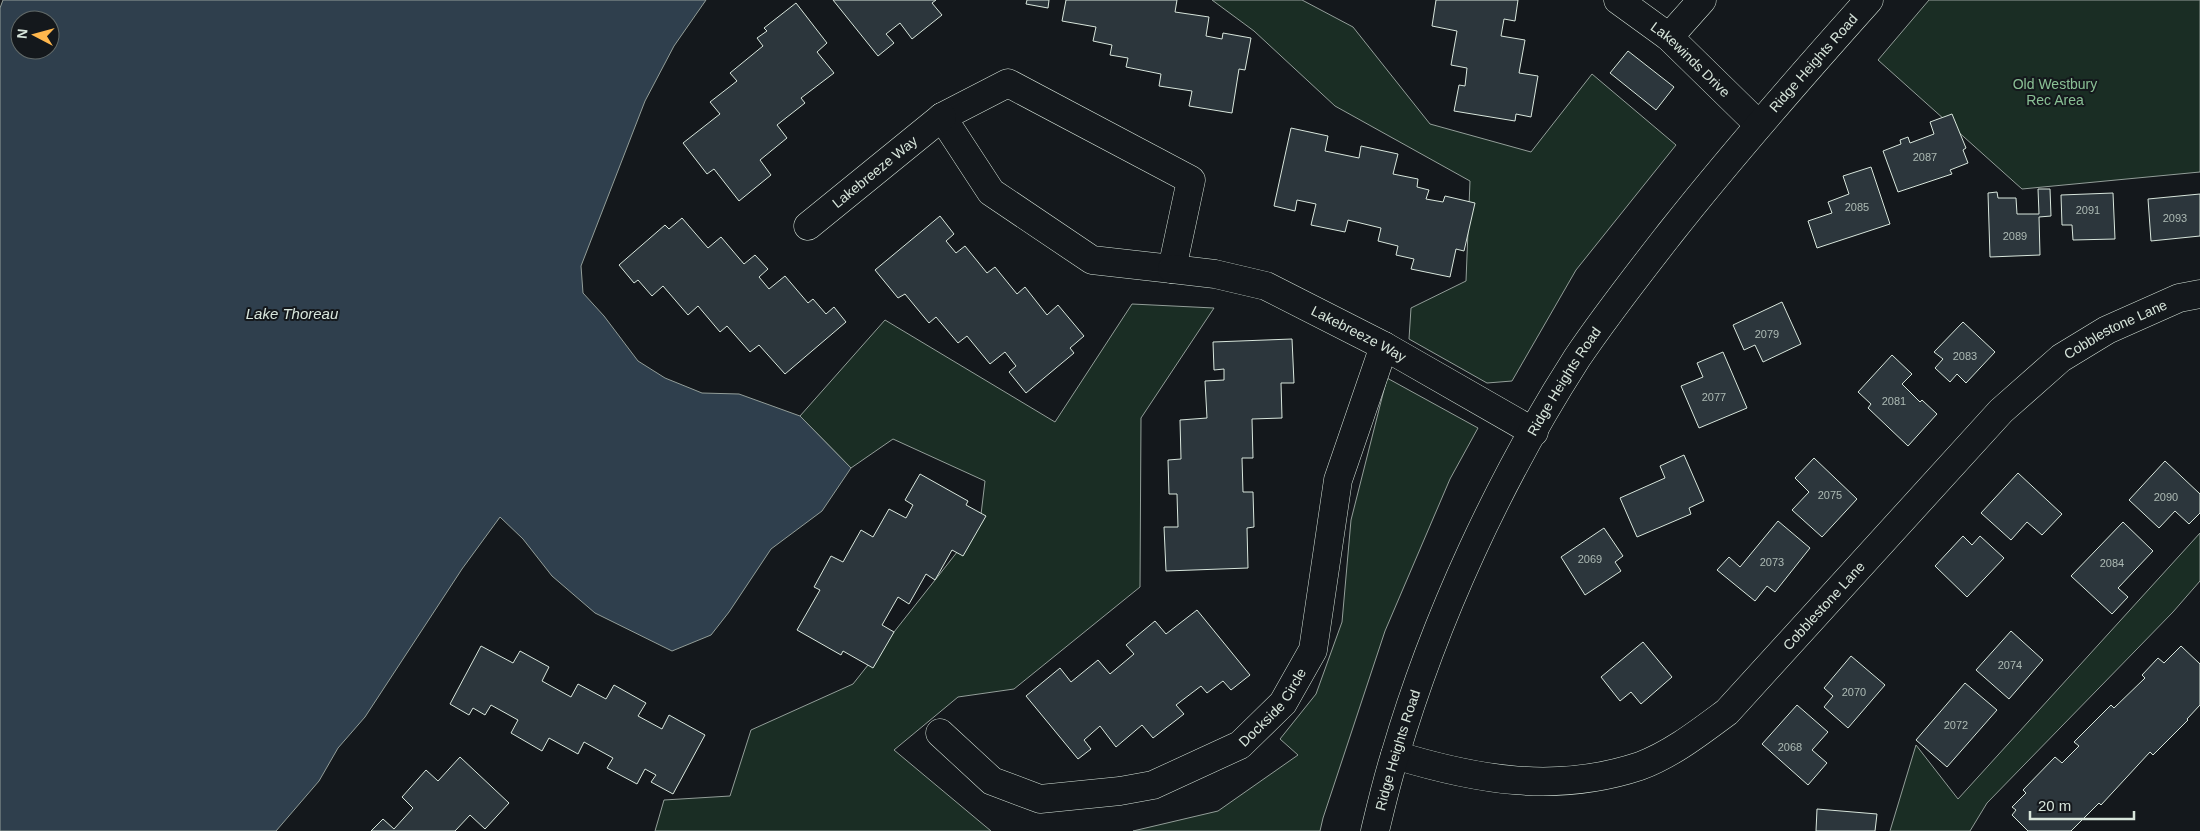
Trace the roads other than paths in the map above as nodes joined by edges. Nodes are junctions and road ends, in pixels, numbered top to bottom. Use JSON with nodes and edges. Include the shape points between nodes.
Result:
{"nodes":[{"id":1,"x":1618,"y":0,"type":"edge"},
{"id":2,"x":1702,"y":0,"type":"edge"},
{"id":3,"x":1869,"y":0,"type":"edge"},
{"id":4,"x":1669,"y":37,"type":"junction"},
{"id":5,"x":942,"y":117,"type":"junction"},
{"id":6,"x":1758,"y":124,"type":"junction"},
{"id":7,"x":808,"y":226,"type":"dead end"},
{"id":8,"x":1172,"y":269,"type":"junction"},
{"id":9,"x":2200,"y":294,"type":"edge"},
{"id":10,"x":1384,"y":346,"type":"junction"},
{"id":11,"x":1534,"y":432,"type":"junction"},
{"id":12,"x":940,"y":733,"type":"dead end"},
{"id":13,"x":1395,"y":755,"type":"junction"},
{"id":14,"x":1375,"y":831,"type":"edge"}],
"edges":[{"from":1,"to":4,"type":"street","name":"Lakewinds Drive"},
{"from":2,"to":4,"type":"street"},
{"from":3,"to":6,"type":"street","name":"Ridge Heights Road"},
{"from":4,"to":6,"type":"street","name":"Lakewinds Drive"},
{"from":5,"to":7,"type":"street","name":"Lakebreeze Way"},
{"from":5,"to":8,"type":"street","name":"Lakebreeze Way","via":[[991,192],[1092,260]]},
{"from":5,"to":8,"type":"street","name":"Lakebreeze Way","via":[[1008,83],[1191,180]]},
{"from":6,"to":11,"type":"street","name":"Ridge Heights Road","via":[[1631,283],[1578,358]]},
{"from":8,"to":10,"type":"street","name":"Lakebreeze Way","via":[[1215,274],[1266,286]]},
{"from":9,"to":13,"type":"street","name":"Cobblestone Lane","via":[[2179,298],[2106,330],[2061,358],[2001,411],[1727,712],[1686,743],[1641,765],[1597,777],[1542,782],[1485,778]]},
{"from":10,"to":11,"type":"street","name":"Lakebreeze Way"},
{"from":10,"to":12,"type":"street","name":"Dockside Circle","via":[[1338,480],[1313,650],[1283,703],[1240,745],[1153,785],[1040,799],[992,781]]},
{"from":11,"to":13,"type":"street","name":"Ridge Heights Road","via":[[1457,585],[1421,676]]},
{"from":13,"to":14,"type":"street","name":"Ridge Heights Road"}]}
